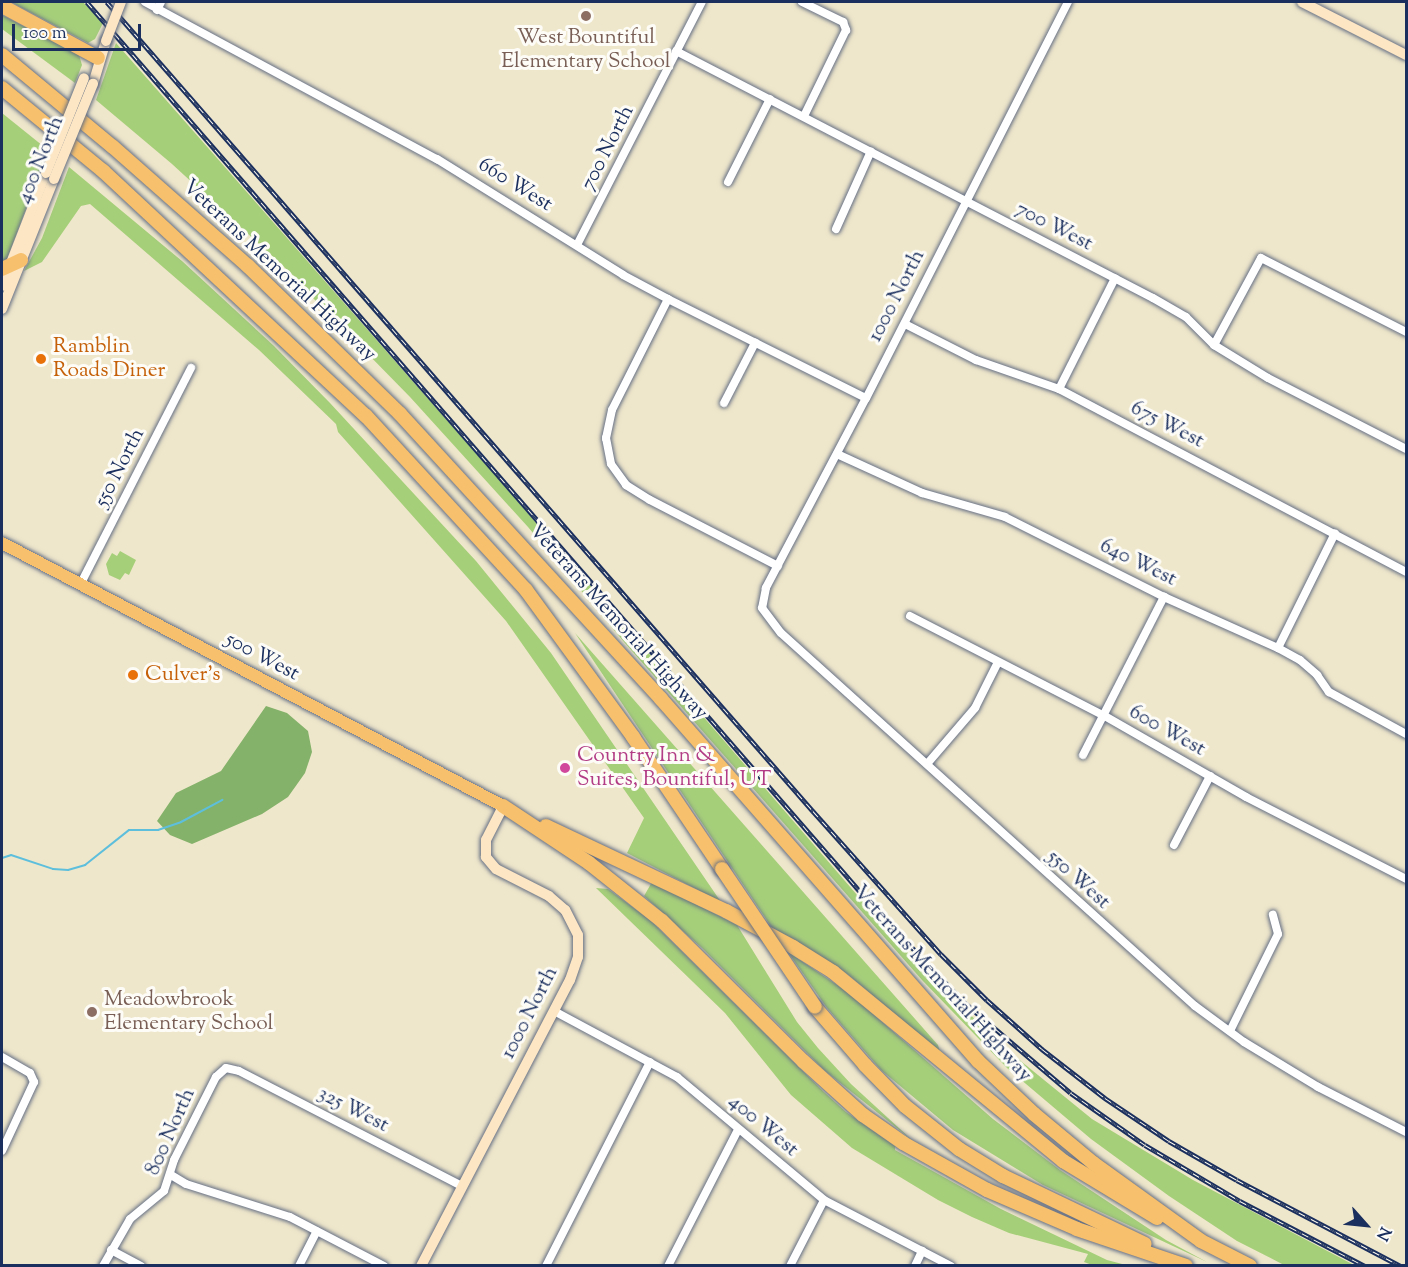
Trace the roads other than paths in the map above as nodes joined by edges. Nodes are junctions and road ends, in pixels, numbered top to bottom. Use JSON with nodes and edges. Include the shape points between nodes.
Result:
{"nodes":[{"id":1,"x":121,"y":2,"type":"edge"},
{"id":2,"x":145,"y":2,"type":"edge"},
{"id":3,"x":161,"y":2,"type":"edge"},
{"id":4,"x":702,"y":2,"type":"edge"},
{"id":5,"x":802,"y":2,"type":"edge"},
{"id":6,"x":1068,"y":2,"type":"edge"},
{"id":7,"x":1302,"y":2,"type":"edge"},
{"id":8,"x":2,"y":6,"type":"edge"},
{"id":9,"x":157,"y":10,"type":"junction"},
{"id":10,"x":676,"y":51,"type":"junction"},
{"id":11,"x":2,"y":55,"type":"edge"},
{"id":12,"x":1407,"y":55,"type":"edge"},
{"id":13,"x":99,"y":58,"type":"junction"},
{"id":14,"x":2,"y":88,"type":"edge"},
{"id":15,"x":770,"y":99,"type":"junction"},
{"id":16,"x":804,"y":116,"type":"junction"},
{"id":17,"x":871,"y":152,"type":"junction"},
{"id":18,"x":728,"y":182,"type":"dead end"},
{"id":19,"x":967,"y":202,"type":"junction"},
{"id":20,"x":836,"y":229,"type":"dead end"},
{"id":21,"x":577,"y":245,"type":"junction"},
{"id":22,"x":11,"y":265,"type":"edge"},
{"id":23,"x":1116,"y":278,"type":"junction"},
{"id":24,"x":2,"y":286,"type":"edge"},
{"id":25,"x":668,"y":299,"type":"junction"},
{"id":26,"x":2,"y":309,"type":"edge"},
{"id":27,"x":904,"y":324,"type":"junction"},
{"id":28,"x":1407,"y":332,"type":"edge"},
{"id":29,"x":755,"y":343,"type":"junction"},
{"id":30,"x":1214,"y":345,"type":"junction"},
{"id":31,"x":191,"y":368,"type":"dead end"},
{"id":32,"x":1059,"y":389,"type":"junction"},
{"id":33,"x":866,"y":398,"type":"junction"},
{"id":34,"x":724,"y":403,"type":"dead end"},
{"id":35,"x":1407,"y":449,"type":"edge"},
{"id":36,"x":837,"y":453,"type":"junction"},
{"id":37,"x":1335,"y":533,"type":"junction"},
{"id":38,"x":2,"y":543,"type":"edge"},
{"id":39,"x":778,"y":566,"type":"junction"},
{"id":40,"x":1407,"y":572,"type":"edge"},
{"id":41,"x":80,"y":585,"type":"junction"},
{"id":42,"x":1164,"y":597,"type":"junction"},
{"id":43,"x":762,"y":608,"type":"joint"},
{"id":44,"x":910,"y":616,"type":"dead end"},
{"id":45,"x":1278,"y":648,"type":"junction"},
{"id":46,"x":998,"y":662,"type":"junction"},
{"id":47,"x":1103,"y":715,"type":"junction"},
{"id":48,"x":1407,"y":734,"type":"edge"},
{"id":49,"x":1083,"y":755,"type":"dead end"},
{"id":50,"x":927,"y":764,"type":"junction"},
{"id":51,"x":1210,"y":776,"type":"junction"},
{"id":52,"x":503,"y":806,"type":"junction"},
{"id":53,"x":1174,"y":845,"type":"dead end"},
{"id":54,"x":1407,"y":879,"type":"edge"},
{"id":55,"x":1274,"y":915,"type":"dead end"},
{"id":56,"x":554,"y":1011,"type":"junction"},
{"id":57,"x":1230,"y":1031,"type":"junction"},
{"id":58,"x":2,"y":1057,"type":"edge"},
{"id":59,"x":650,"y":1062,"type":"junction"},
{"id":60,"x":226,"y":1068,"type":"joint"},
{"id":61,"x":738,"y":1130,"type":"junction"},
{"id":62,"x":1407,"y":1132,"type":"edge"},
{"id":63,"x":2,"y":1151,"type":"edge"},
{"id":64,"x":171,"y":1175,"type":"junction"},
{"id":65,"x":462,"y":1186,"type":"junction"},
{"id":66,"x":824,"y":1200,"type":"junction"},
{"id":67,"x":317,"y":1231,"type":"junction"},
{"id":68,"x":1202,"y":1241,"type":"junction"},
{"id":69,"x":111,"y":1250,"type":"junction"},
{"id":70,"x":922,"y":1251,"type":"junction"},
{"id":71,"x":103,"y":1266,"type":"edge"},
{"id":72,"x":141,"y":1266,"type":"edge"},
{"id":73,"x":299,"y":1266,"type":"edge"},
{"id":74,"x":384,"y":1266,"type":"edge"},
{"id":75,"x":421,"y":1266,"type":"edge"},
{"id":76,"x":546,"y":1266,"type":"edge"},
{"id":77,"x":668,"y":1266,"type":"edge"},
{"id":78,"x":790,"y":1266,"type":"edge"},
{"id":79,"x":915,"y":1266,"type":"edge"},
{"id":80,"x":951,"y":1266,"type":"edge"},
{"id":81,"x":1188,"y":1266,"type":"edge"},
{"id":82,"x":1250,"y":1266,"type":"edge"}],
"edges":[{"from":1,"to":13,"type":"street","name":"400 North","bridge":true},
{"from":2,"to":9,"type":"street","name":"660 West"},
{"from":3,"to":9,"type":"street"},
{"from":4,"to":10,"type":"street","name":"700 North"},
{"from":5,"to":16,"type":"street","via":[[846,25]]},
{"from":6,"to":19,"type":"street","name":"1000 North"},
{"from":7,"to":12,"type":"street"},
{"from":8,"to":13,"type":"highway"},
{"from":9,"to":21,"type":"street","name":"660 West","via":[[437,159]]},
{"from":10,"to":15,"type":"street","name":"700 West"},
{"from":10,"to":21,"type":"street","name":"700 North"},
{"from":11,"to":68,"type":"highway","name":"Veterans Memorial Highway","via":[[248,266],[400,414],[661,699],[978,1061],[1093,1163]]},
{"from":13,"to":22,"type":"street","name":"400 North","bridge":true},
{"from":14,"to":81,"type":"highway","bridge":true,"via":[[103,171],[382,434],[526,590],[633,737],[815,1007],[905,1106],[959,1149],[1003,1176]]},
{"from":15,"to":16,"type":"street","name":"700 West"},
{"from":15,"to":18,"type":"street"},
{"from":16,"to":17,"type":"street","name":"700 West"},
{"from":17,"to":19,"type":"street","name":"700 West"},
{"from":17,"to":20,"type":"street"},
{"from":19,"to":23,"type":"street","name":"700 West"},
{"from":19,"to":27,"type":"street","name":"1000 North"},
{"from":21,"to":25,"type":"street","name":"660 West"},
{"from":22,"to":24,"type":"street","name":"400 North"},
{"from":22,"to":26,"type":"street","name":"400 North"},
{"from":23,"to":30,"type":"street","name":"700 West","via":[[1186,317]]},
{"from":23,"to":32,"type":"street"},
{"from":25,"to":29,"type":"street","name":"660 West"},
{"from":25,"to":39,"type":"street","via":[[612,410],[606,438],[611,464],[626,485],[650,500]]},
{"from":27,"to":32,"type":"street","name":"675 West","via":[[976,360]]},
{"from":27,"to":33,"type":"street","name":"1000 North"},
{"from":28,"to":30,"type":"street","via":[[1261,258]]},
{"from":29,"to":33,"type":"street","name":"660 West"},
{"from":29,"to":34,"type":"street"},
{"from":30,"to":35,"type":"street","name":"700 West","via":[[1268,378]]},
{"from":31,"to":41,"type":"street","name":"550 North"},
{"from":32,"to":37,"type":"street","name":"675 West"},
{"from":33,"to":36,"type":"street","name":"1000 North"},
{"from":36,"to":39,"type":"street","name":"1000 North"},
{"from":36,"to":42,"type":"street","name":"640 West","via":[[922,493],[1005,517]]},
{"from":37,"to":40,"type":"street","name":"675 West"},
{"from":37,"to":45,"type":"street"},
{"from":38,"to":41,"type":"main road","name":"500 West"},
{"from":39,"to":43,"type":"street","name":"1000 North","via":[[766,588]]},
{"from":41,"to":52,"type":"main road","name":"500 West"},
{"from":42,"to":45,"type":"street","name":"640 West"},
{"from":42,"to":47,"type":"street"},
{"from":43,"to":50,"type":"street","name":"550 West","via":[[781,633]]},
{"from":44,"to":46,"type":"street","name":"600 West"},
{"from":45,"to":48,"type":"street","name":"640 West","via":[[1300,660],[1329,692]]},
{"from":46,"to":47,"type":"street","name":"600 West"},
{"from":46,"to":50,"type":"street","via":[[975,708]]},
{"from":47,"to":49,"type":"street"},
{"from":47,"to":51,"type":"street","name":"600 West"},
{"from":50,"to":57,"type":"street","name":"550 West","via":[[1095,919],[1195,1006]]},
{"from":51,"to":53,"type":"street"},
{"from":51,"to":54,"type":"street","name":"600 West"},
{"from":52,"to":56,"type":"street","name":"1000 North","via":[[486,840],[486,857],[496,869],[560,904],[578,935],[576,965]]},
{"from":52,"to":68,"type":"highway","via":[[793,946],[867,998],[950,1071],[1063,1161],[1140,1209]]},
{"from":52,"to":81,"type":"highway","via":[[589,863],[662,921],[802,1061],[863,1115],[903,1143],[957,1175],[1027,1208]]},
{"from":55,"to":57,"type":"street","via":[[1278,934]]},
{"from":56,"to":59,"type":"street","name":"400 West"},
{"from":56,"to":65,"type":"street","name":"1000 North"},
{"from":57,"to":62,"type":"street","name":"550 West","via":[[1318,1087]]},
{"from":58,"to":63,"type":"street","via":[[34,1078],[31,1093]]},
{"from":59,"to":61,"type":"street","name":"400 West","via":[[677,1077]]},
{"from":59,"to":76,"type":"street"},
{"from":60,"to":64,"type":"street","name":"800 North","via":[[216,1077],[174,1160]]},
{"from":60,"to":65,"type":"street","name":"325 West","via":[[239,1071]]},
{"from":61,"to":66,"type":"street","name":"400 West"},
{"from":61,"to":77,"type":"street"},
{"from":64,"to":67,"type":"street","via":[[186,1184],[282,1214]]},
{"from":64,"to":69,"type":"street","name":"800 North","via":[[164,1191],[133,1215]]},
{"from":65,"to":75,"type":"street","name":"1000 North"},
{"from":66,"to":70,"type":"street","name":"400 West"},
{"from":66,"to":78,"type":"street"},
{"from":67,"to":73,"type":"street"},
{"from":67,"to":74,"type":"street"},
{"from":68,"to":82,"type":"highway","name":"Veterans Memorial Highway"},
{"from":69,"to":71,"type":"street","name":"800 North"},
{"from":69,"to":72,"type":"street"},
{"from":70,"to":79,"type":"street"},
{"from":70,"to":80,"type":"street","name":"400 West"}]}
